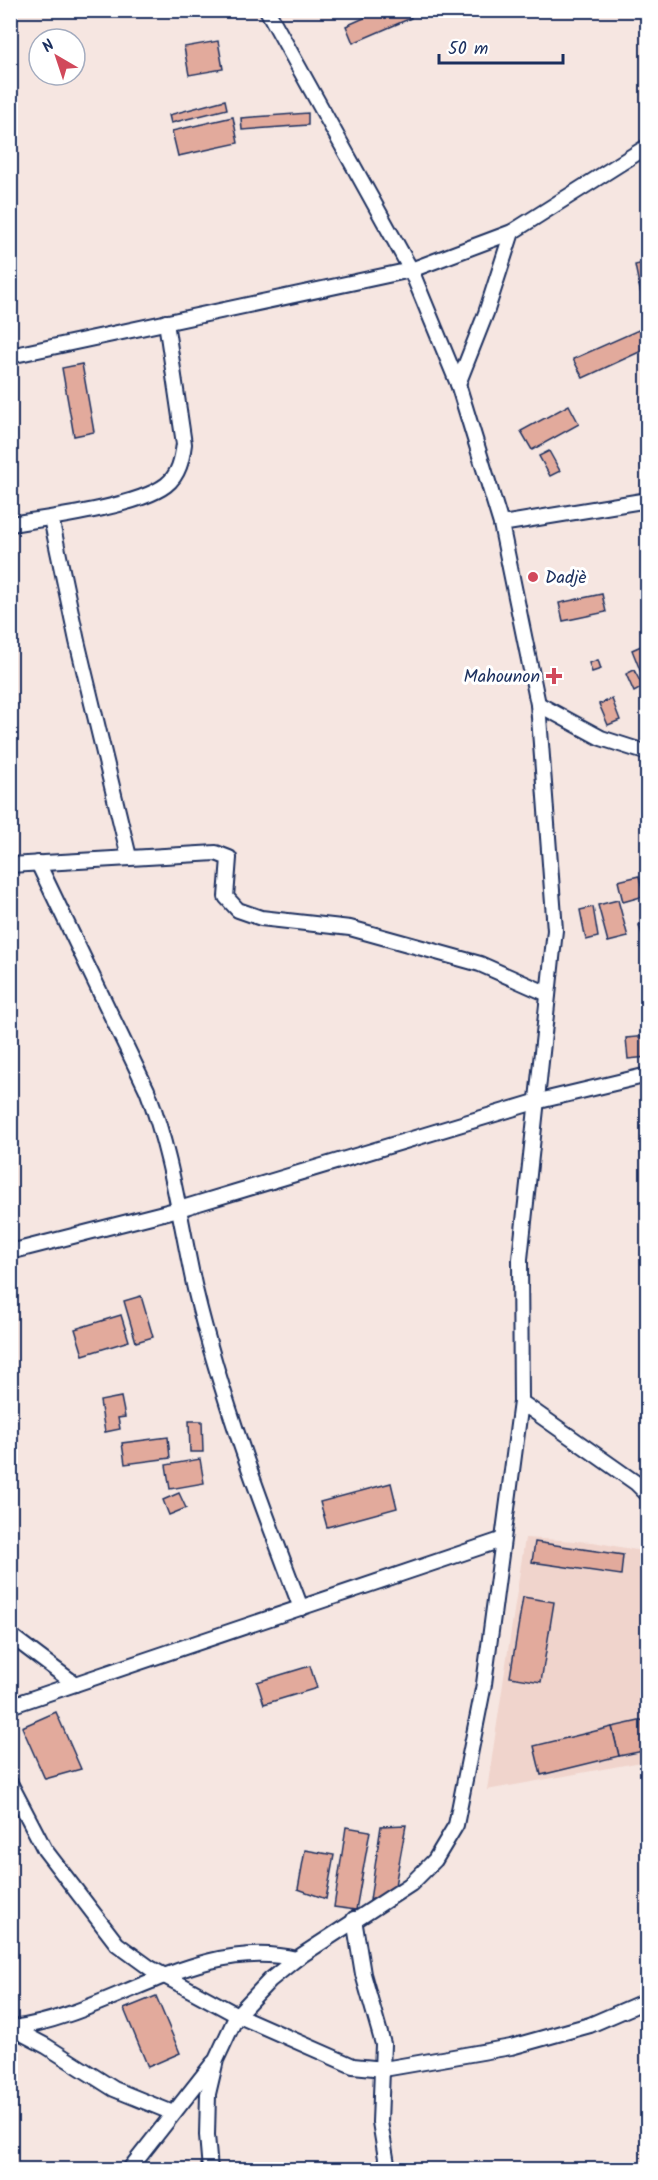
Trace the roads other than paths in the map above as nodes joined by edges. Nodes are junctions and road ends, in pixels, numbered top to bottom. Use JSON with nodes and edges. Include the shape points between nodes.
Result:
{"nodes":[{"id":1,"x":267,"y":10,"type":"edge"},
{"id":2,"x":648,"y":146,"type":"edge"},
{"id":3,"x":512,"y":232,"type":"junction"},
{"id":4,"x":411,"y":270,"type":"junction"},
{"id":5,"x":166,"y":322,"type":"junction"},
{"id":6,"x":10,"y":356,"type":"edge"},
{"id":7,"x":458,"y":384,"type":"junction"},
{"id":8,"x":648,"y":500,"type":"edge"},
{"id":9,"x":51,"y":518,"type":"junction"},
{"id":10,"x":10,"y":524,"type":"edge"},
{"id":11,"x":501,"y":524,"type":"junction"},
{"id":12,"x":538,"y":704,"type":"junction"},
{"id":13,"x":648,"y":753,"type":"edge"},
{"id":14,"x":129,"y":857,"type":"junction"},
{"id":15,"x":38,"y":863,"type":"junction"},
{"id":16,"x":10,"y":865,"type":"edge"},
{"id":17,"x":548,"y":994,"type":"junction"},
{"id":18,"x":648,"y":1075,"type":"edge"},
{"id":19,"x":535,"y":1102,"type":"junction"},
{"id":20,"x":179,"y":1209,"type":"junction"},
{"id":21,"x":10,"y":1252,"type":"edge"},
{"id":22,"x":521,"y":1402,"type":"junction"},
{"id":23,"x":648,"y":1495,"type":"edge"},
{"id":24,"x":501,"y":1540,"type":"junction"},
{"id":25,"x":301,"y":1608,"type":"junction"},
{"id":26,"x":10,"y":1635,"type":"edge"},
{"id":27,"x":75,"y":1684,"type":"junction"},
{"id":28,"x":10,"y":1706,"type":"edge"},
{"id":29,"x":10,"y":1783,"type":"edge"},
{"id":30,"x":354,"y":1919,"type":"junction"},
{"id":31,"x":296,"y":1959,"type":"junction"},
{"id":32,"x":165,"y":1976,"type":"junction"},
{"id":33,"x":648,"y":2000,"type":"edge"},
{"id":34,"x":237,"y":2015,"type":"junction"},
{"id":35,"x":11,"y":2028,"type":"edge"},
{"id":36,"x":216,"y":2060,"type":"junction"},
{"id":37,"x":384,"y":2069,"type":"junction"},
{"id":38,"x":173,"y":2113,"type":"junction"},
{"id":39,"x":129,"y":2169,"type":"edge"},
{"id":40,"x":210,"y":2169,"type":"edge"},
{"id":41,"x":388,"y":2169,"type":"edge"}],
"edges":[{"from":1,"to":4,"type":"street"},
{"from":2,"to":3,"type":"street"},
{"from":3,"to":4,"type":"street"},
{"from":3,"to":7,"type":"street"},
{"from":4,"to":5,"type":"street"},
{"from":4,"to":7,"type":"street"},
{"from":5,"to":6,"type":"street"},
{"from":5,"to":9,"type":"street","via":[[184,444],[182,463],[167,484],[143,496]]},
{"from":7,"to":11,"type":"street"},
{"from":8,"to":11,"type":"street"},
{"from":9,"to":10,"type":"street"},
{"from":9,"to":14,"type":"street","via":[[76,641]]},
{"from":11,"to":12,"type":"street"},
{"from":12,"to":13,"type":"street","via":[[601,738]]},
{"from":12,"to":17,"type":"street","via":[[555,930]]},
{"from":14,"to":15,"type":"street"},
{"from":14,"to":17,"type":"street","via":[[225,855],[229,858],[226,897],[238,910],[261,918],[350,928],[480,964]]},
{"from":15,"to":16,"type":"street"},
{"from":15,"to":20,"type":"street","via":[[147,1090],[161,1128]]},
{"from":17,"to":19,"type":"street"},
{"from":18,"to":19,"type":"street"},
{"from":19,"to":20,"type":"street"},
{"from":19,"to":22,"type":"street","via":[[520,1259]]},
{"from":20,"to":21,"type":"street"},
{"from":20,"to":25,"type":"street","via":[[217,1369],[256,1490]]},
{"from":22,"to":23,"type":"street"},
{"from":22,"to":24,"type":"street"},
{"from":24,"to":25,"type":"street"},
{"from":24,"to":30,"type":"street","via":[[484,1684],[456,1825],[435,1860],[411,1884]]},
{"from":25,"to":27,"type":"street"},
{"from":26,"to":27,"type":"street"},
{"from":27,"to":28,"type":"street"},
{"from":29,"to":32,"type":"street","via":[[45,1850],[105,1930],[132,1956]]},
{"from":30,"to":31,"type":"street"},
{"from":30,"to":37,"type":"street","via":[[363,1974],[383,2044]]},
{"from":31,"to":32,"type":"street","via":[[265,1953],[246,1955]]},
{"from":31,"to":34,"type":"street"},
{"from":32,"to":34,"type":"street"},
{"from":32,"to":35,"type":"street","via":[[62,2018]]},
{"from":33,"to":37,"type":"street","via":[[590,2025],[512,2047]]},
{"from":34,"to":36,"type":"street"},
{"from":34,"to":37,"type":"street","via":[[353,2066]]},
{"from":35,"to":38,"type":"street","via":[[114,2089]]},
{"from":36,"to":38,"type":"street"},
{"from":36,"to":40,"type":"street","via":[[208,2094]]},
{"from":37,"to":41,"type":"street","via":[[380,2122]]},
{"from":38,"to":39,"type":"street"}]}
